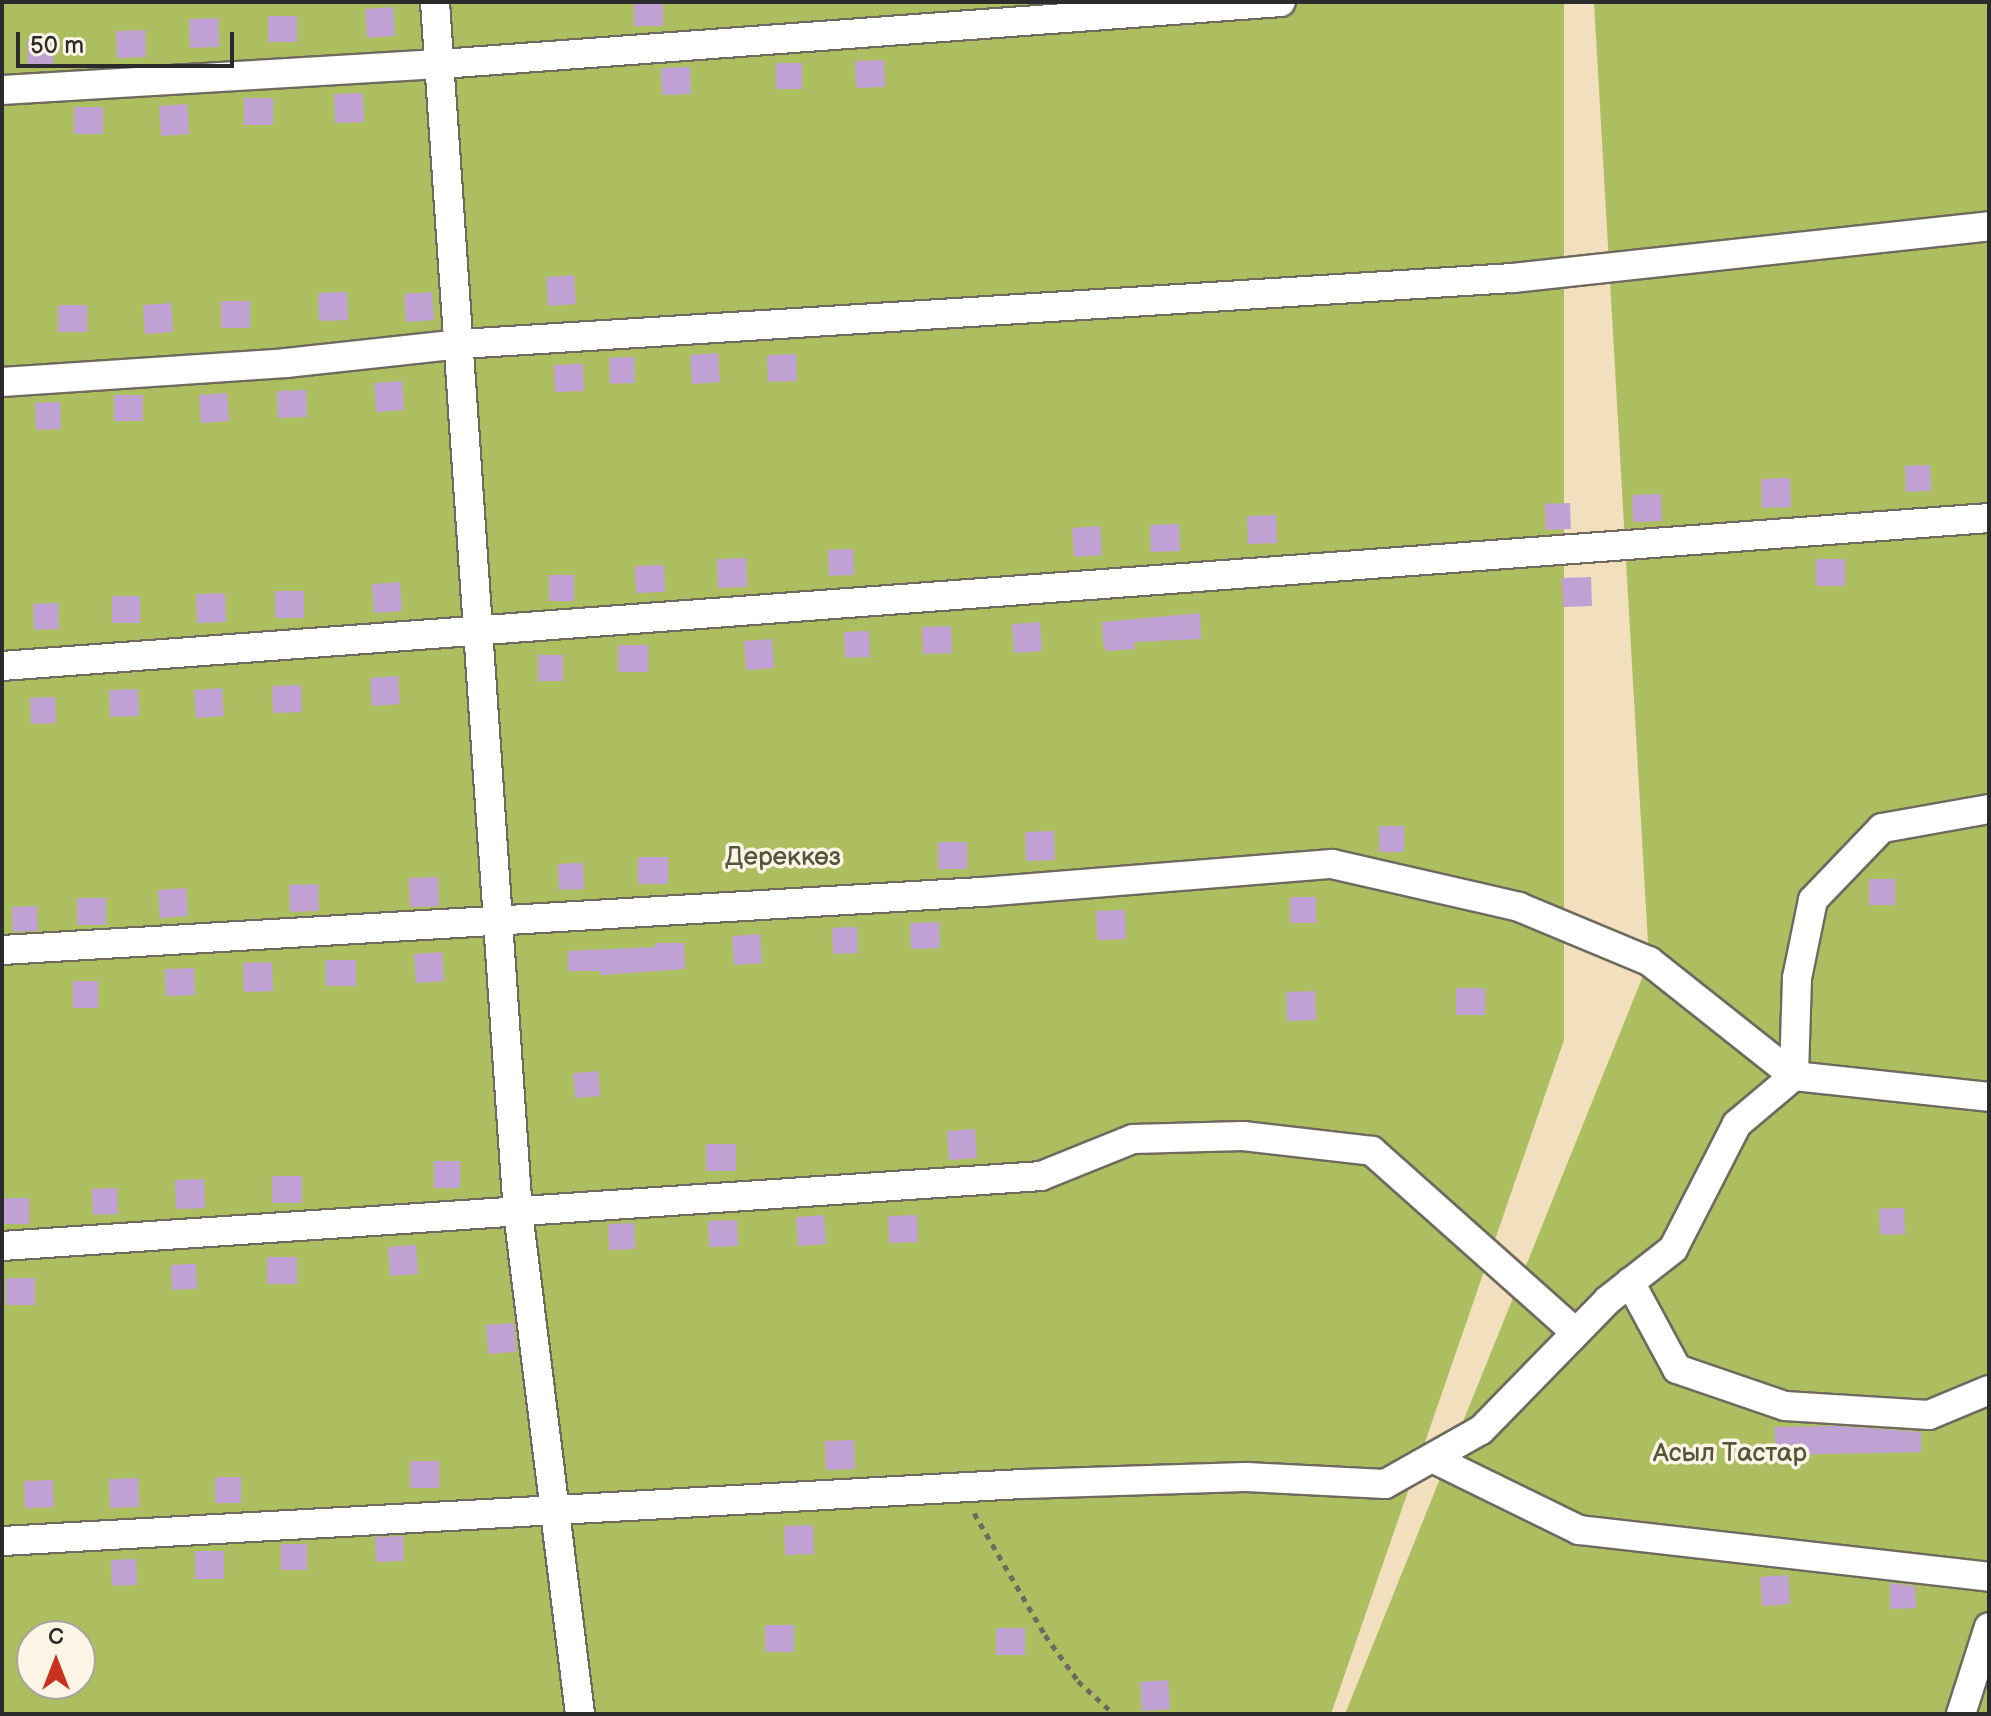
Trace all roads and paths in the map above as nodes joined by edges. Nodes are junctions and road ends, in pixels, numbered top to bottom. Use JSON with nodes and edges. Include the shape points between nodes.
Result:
{"nodes":[{"id":1,"x":435,"y":2,"type":"edge"},
{"id":2,"x":1281,"y":2,"type":"edge"},
{"id":3,"x":441,"y":64,"type":"junction"},
{"id":4,"x":2,"y":90,"type":"edge"},
{"id":5,"x":1989,"y":226,"type":"edge"},
{"id":6,"x":461,"y":344,"type":"junction"},
{"id":7,"x":2,"y":382,"type":"edge"},
{"id":8,"x":1989,"y":518,"type":"edge"},
{"id":9,"x":479,"y":630,"type":"junction"},
{"id":10,"x":2,"y":666,"type":"edge"},
{"id":11,"x":1989,"y":809,"type":"edge"},
{"id":12,"x":495,"y":918,"type":"junction"},
{"id":13,"x":2,"y":950,"type":"edge"},
{"id":14,"x":1794,"y":1076,"type":"junction"},
{"id":15,"x":1989,"y":1097,"type":"edge"},
{"id":16,"x":518,"y":1212,"type":"junction"},
{"id":17,"x":2,"y":1246,"type":"edge"},
{"id":18,"x":1630,"y":1282,"type":"junction"},
{"id":19,"x":1576,"y":1333,"type":"junction"},
{"id":20,"x":1989,"y":1390,"type":"edge"},
{"id":21,"x":1432,"y":1458,"type":"junction"},
{"id":22,"x":960,"y":1488,"type":"junction"},
{"id":23,"x":552,"y":1509,"type":"junction"},
{"id":24,"x":2,"y":1541,"type":"edge"},
{"id":25,"x":1989,"y":1577,"type":"edge"},
{"id":26,"x":1989,"y":1627,"type":"edge"},
{"id":27,"x":1989,"y":1701,"type":"edge"},
{"id":28,"x":580,"y":1714,"type":"edge"},
{"id":29,"x":1114,"y":1714,"type":"edge"},
{"id":30,"x":1961,"y":1714,"type":"edge"}],
"edges":[{"from":1,"to":3,"type":"street"},
{"from":2,"to":3,"type":"street"},
{"from":3,"to":4,"type":"street"},
{"from":3,"to":6,"type":"street"},
{"from":5,"to":6,"type":"street","via":[[1513,278]]},
{"from":6,"to":7,"type":"street","via":[[286,363]]},
{"from":6,"to":9,"type":"street"},
{"from":8,"to":9,"type":"street"},
{"from":9,"to":10,"type":"street"},
{"from":9,"to":12,"type":"street"},
{"from":11,"to":14,"type":"street","via":[[1882,828],[1813,900],[1797,978]]},
{"from":12,"to":13,"type":"street"},
{"from":12,"to":14,"type":"street","via":[[982,892],[1332,864],[1519,907],[1649,961]]},
{"from":12,"to":16,"type":"street"},
{"from":14,"to":15,"type":"street"},
{"from":14,"to":18,"type":"street","via":[[1737,1124],[1673,1249]]},
{"from":16,"to":17,"type":"street"},
{"from":16,"to":19,"type":"street","via":[[1041,1176],[1133,1139],[1272,1139],[1372,1151]]},
{"from":16,"to":23,"type":"street"},
{"from":18,"to":19,"type":"street"},
{"from":18,"to":20,"type":"street","via":[[1677,1369],[1785,1406],[1929,1415]]},
{"from":19,"to":21,"type":"street","via":[[1481,1430]]},
{"from":21,"to":22,"type":"street","via":[[1385,1484],[1246,1477]]},
{"from":21,"to":25,"type":"street","via":[[1579,1530]]},
{"from":22,"to":23,"type":"street"},
{"from":22,"to":29,"type":"path","via":[[1045,1635],[1078,1681]]},
{"from":23,"to":24,"type":"street"},
{"from":23,"to":28,"type":"street"},
{"from":26,"to":30,"type":"street"},
{"from":27,"to":30,"type":"street"}]}
